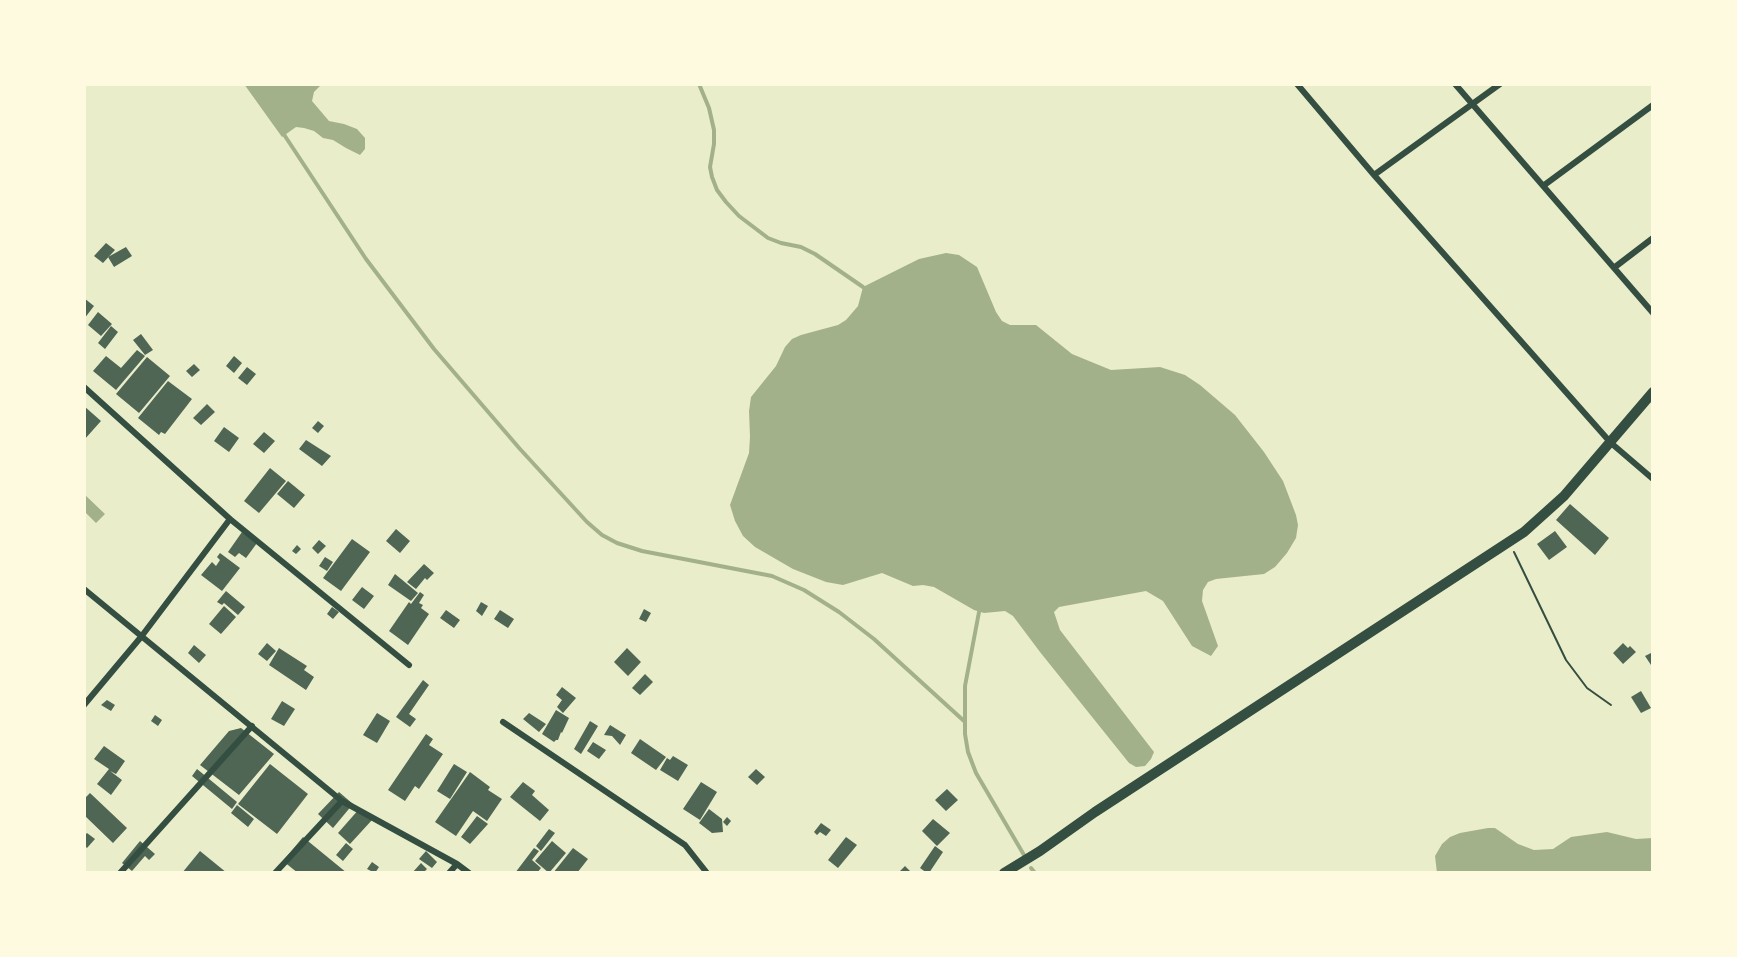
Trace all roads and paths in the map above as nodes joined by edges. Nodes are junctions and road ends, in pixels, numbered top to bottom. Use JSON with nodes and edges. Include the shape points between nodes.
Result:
{"nodes":[{"id":1,"x":1297,"y":84,"type":"edge"},
{"id":2,"x":1455,"y":84,"type":"edge"},
{"id":3,"x":1500,"y":84,"type":"edge"},
{"id":4,"x":1473,"y":104,"type":"junction"},
{"id":5,"x":1653,"y":105,"type":"edge"},
{"id":6,"x":1374,"y":175,"type":"junction"},
{"id":7,"x":1543,"y":186,"type":"junction"},
{"id":8,"x":1653,"y":238,"type":"edge"},
{"id":9,"x":1615,"y":267,"type":"junction"},
{"id":10,"x":1653,"y":313,"type":"edge"},
{"id":11,"x":84,"y":387,"type":"edge"},
{"id":12,"x":1653,"y":392,"type":"edge"},
{"id":13,"x":1611,"y":444,"type":"junction"},
{"id":14,"x":1653,"y":479,"type":"edge"},
{"id":15,"x":230,"y":519,"type":"junction"},
{"id":16,"x":1509,"y":542,"type":"junction"},
{"id":17,"x":84,"y":590,"type":"edge"},
{"id":18,"x":141,"y":637,"type":"junction"},
{"id":19,"x":409,"y":665,"type":"dead end"},
{"id":20,"x":84,"y":705,"type":"edge"},
{"id":21,"x":1611,"y":705,"type":"dead end"},
{"id":22,"x":503,"y":722,"type":"dead end"},
{"id":23,"x":252,"y":726,"type":"junction"},
{"id":24,"x":342,"y":801,"type":"junction"},
{"id":25,"x":457,"y":864,"type":"junction"},
{"id":26,"x":120,"y":873,"type":"edge"},
{"id":27,"x":275,"y":873,"type":"edge"},
{"id":28,"x":449,"y":873,"type":"edge"},
{"id":29,"x":469,"y":873,"type":"edge"},
{"id":30,"x":707,"y":873,"type":"edge"},
{"id":31,"x":1004,"y":873,"type":"edge"}],
"edges":[{"from":1,"to":6,"type":"street"},
{"from":2,"to":4,"type":"street"},
{"from":3,"to":4,"type":"street"},
{"from":4,"to":6,"type":"street"},
{"from":4,"to":7,"type":"street"},
{"from":5,"to":7,"type":"street"},
{"from":6,"to":13,"type":"street"},
{"from":7,"to":9,"type":"street"},
{"from":8,"to":9,"type":"street"},
{"from":9,"to":10,"type":"street"},
{"from":11,"to":15,"type":"street"},
{"from":12,"to":13,"type":"street"},
{"from":13,"to":14,"type":"street"},
{"from":13,"to":16,"type":"street","via":[[1554,506]]},
{"from":15,"to":18,"type":"street"},
{"from":15,"to":19,"type":"street"},
{"from":16,"to":21,"type":"path","via":[[1566,660],[1587,688]]},
{"from":16,"to":31,"type":"street"},
{"from":17,"to":18,"type":"street"},
{"from":18,"to":20,"type":"street"},
{"from":18,"to":23,"type":"street"},
{"from":22,"to":30,"type":"street","via":[[685,845]]},
{"from":23,"to":24,"type":"street"},
{"from":23,"to":26,"type":"street"},
{"from":24,"to":25,"type":"street"},
{"from":24,"to":27,"type":"street"},
{"from":25,"to":28,"type":"street"},
{"from":25,"to":29,"type":"street"}]}
